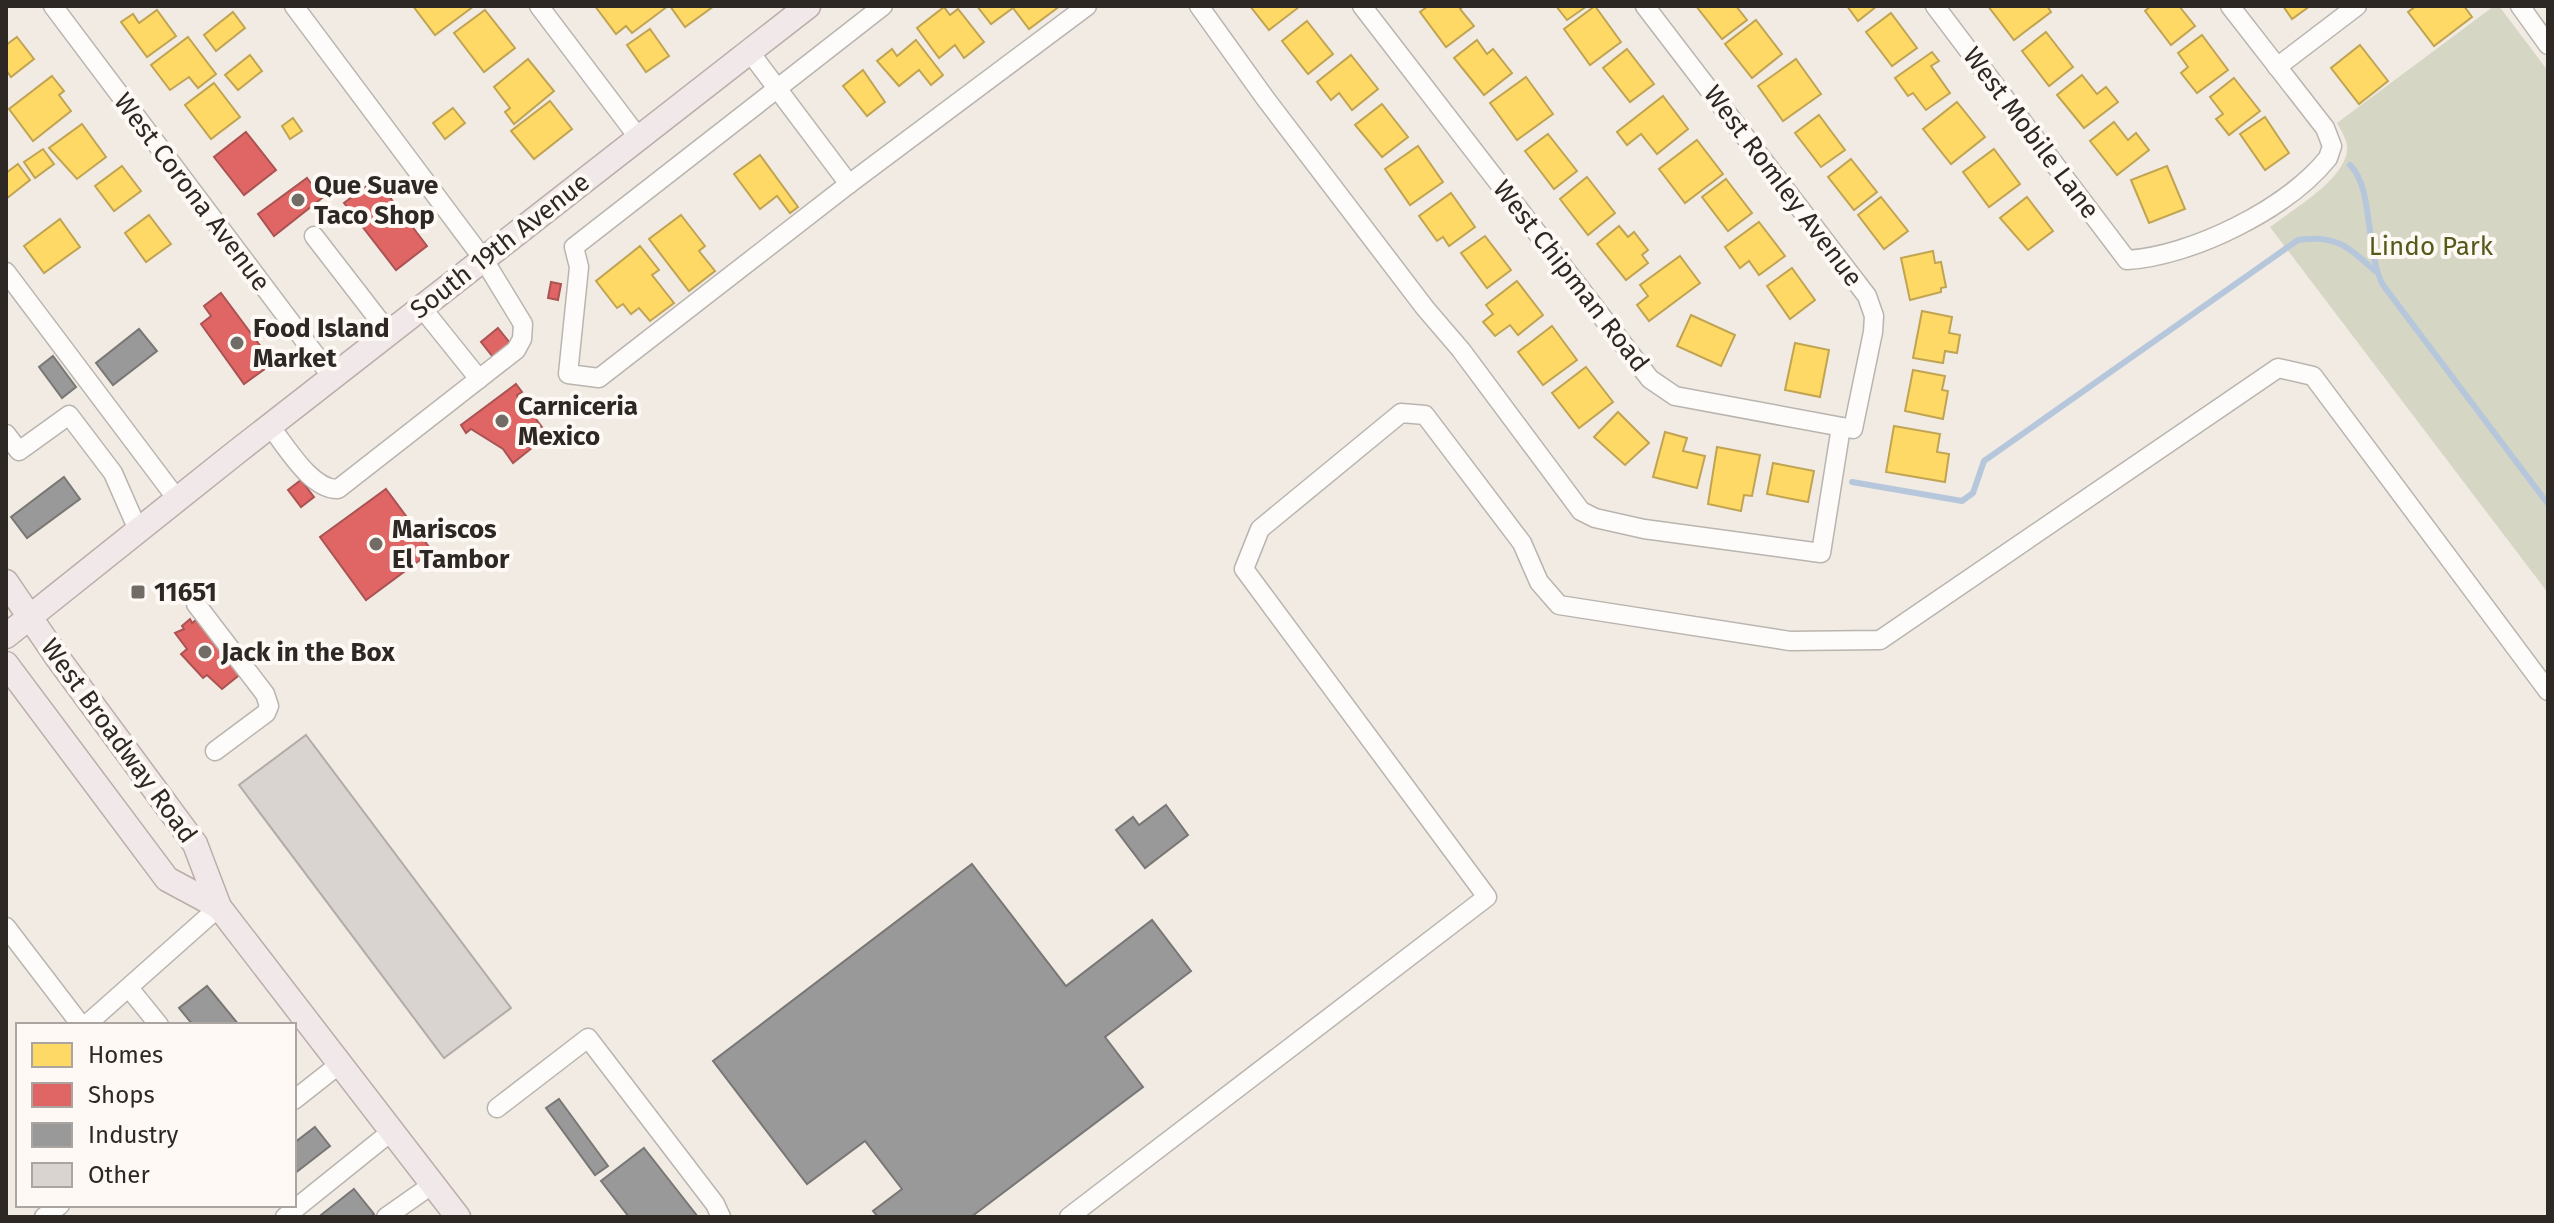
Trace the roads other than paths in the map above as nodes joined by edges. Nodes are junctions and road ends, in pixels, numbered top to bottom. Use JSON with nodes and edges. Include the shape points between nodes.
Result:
{"nodes":[{"id":1,"x":53,"y":6,"type":"edge"},
{"id":2,"x":294,"y":6,"type":"edge"},
{"id":3,"x":539,"y":6,"type":"edge"},
{"id":4,"x":883,"y":6,"type":"edge"},
{"id":5,"x":1087,"y":6,"type":"edge"},
{"id":6,"x":1199,"y":6,"type":"edge"},
{"id":7,"x":1362,"y":6,"type":"edge"},
{"id":8,"x":1645,"y":6,"type":"edge"},
{"id":9,"x":1935,"y":6,"type":"edge"},
{"id":10,"x":2230,"y":6,"type":"edge"},
{"id":11,"x":2357,"y":6,"type":"edge"},
{"id":12,"x":2520,"y":6,"type":"edge"},
{"id":13,"x":795,"y":10,"type":"edge"},
{"id":14,"x":2547,"y":42,"type":"edge"},
{"id":15,"x":749,"y":51,"type":"junction"},
{"id":16,"x":2277,"y":67,"type":"junction"},
{"id":17,"x":777,"y":88,"type":"junction"},
{"id":18,"x":638,"y":137,"type":"junction"},
{"id":19,"x":849,"y":184,"type":"junction"},
{"id":20,"x":314,"y":236,"type":"dead end"},
{"id":21,"x":484,"y":260,"type":"junction"},
{"id":22,"x":6,"y":272,"type":"edge"},
{"id":23,"x":422,"y":308,"type":"junction"},
{"id":24,"x":389,"y":333,"type":"junction"},
{"id":25,"x":332,"y":377,"type":"junction"},
{"id":26,"x":479,"y":379,"type":"junction"},
{"id":27,"x":270,"y":426,"type":"junction"},
{"id":28,"x":1847,"y":428,"type":"junction"},
{"id":29,"x":6,"y":434,"type":"edge"},
{"id":30,"x":177,"y":499,"type":"junction"},
{"id":31,"x":138,"y":530,"type":"junction"},
{"id":32,"x":6,"y":582,"type":"edge"},
{"id":33,"x":196,"y":604,"type":"dead end"},
{"id":34,"x":31,"y":617,"type":"junction"},
{"id":35,"x":6,"y":636,"type":"edge"},
{"id":36,"x":6,"y":664,"type":"edge"},
{"id":37,"x":2548,"y":691,"type":"edge"},
{"id":38,"x":215,"y":751,"type":"dead end"},
{"id":39,"x":219,"y":907,"type":"junction"},
{"id":40,"x":6,"y":927,"type":"edge"},
{"id":41,"x":129,"y":988,"type":"junction"},
{"id":42,"x":82,"y":1023,"type":"edge"},
{"id":43,"x":86,"y":1023,"type":"edge"},
{"id":44,"x":157,"y":1023,"type":"edge"},
{"id":45,"x":341,"y":1063,"type":"junction"},
{"id":46,"x":296,"y":1098,"type":"edge"},
{"id":47,"x":497,"y":1108,"type":"dead end"},
{"id":48,"x":392,"y":1131,"type":"junction"},
{"id":49,"x":433,"y":1184,"type":"junction"},
{"id":50,"x":285,"y":1217,"type":"edge"},
{"id":51,"x":386,"y":1217,"type":"edge"},
{"id":52,"x":458,"y":1217,"type":"edge"},
{"id":53,"x":721,"y":1217,"type":"edge"},
{"id":54,"x":1069,"y":1217,"type":"edge"}],
"edges":[{"from":1,"to":25,"type":"street","name":"West Corona Avenue"},
{"from":2,"to":21,"type":"street"},
{"from":3,"to":18,"type":"street"},
{"from":4,"to":17,"type":"street"},
{"from":5,"to":19,"type":"street"},
{"from":6,"to":28,"type":"street","name":"West Romley Avenue","via":[[1581,511],[1644,529],[1821,553]]},
{"from":7,"to":28,"type":"street","name":"West Chipman Road","via":[[1650,379],[1675,396]]},
{"from":8,"to":28,"type":"street","name":"West Romley Avenue","via":[[1867,296],[1873,332]]},
{"from":9,"to":16,"type":"street","name":"West Mobile Lane","via":[[2127,260],[2159,255],[2256,218],[2322,166],[2332,146],[2325,128]]},
{"from":10,"to":16,"type":"street"},
{"from":11,"to":16,"type":"street"},
{"from":12,"to":14,"type":"street"},
{"from":13,"to":15,"type":"main road","name":"South 19th Avenue"},
{"from":15,"to":17,"type":"street"},
{"from":15,"to":18,"type":"main road","name":"South 19th Avenue"},
{"from":17,"to":19,"type":"street"},
{"from":17,"to":19,"type":"street","via":[[574,247],[579,267],[568,374],[599,378]]},
{"from":18,"to":21,"type":"main road","name":"South 19th Avenue"},
{"from":20,"to":24,"type":"street"},
{"from":21,"to":23,"type":"main road","name":"South 19th Avenue"},
{"from":21,"to":26,"type":"street","via":[[523,324],[516,350]]},
{"from":22,"to":30,"type":"street"},
{"from":23,"to":24,"type":"main road","name":"South 19th Avenue"},
{"from":23,"to":26,"type":"street"},
{"from":24,"to":25,"type":"main road","name":"South 19th Avenue"},
{"from":25,"to":27,"type":"main road","name":"South 19th Avenue"},
{"from":26,"to":27,"type":"street","via":[[338,489],[316,483]]},
{"from":27,"to":30,"type":"main road","name":"South 19th Avenue"},
{"from":29,"to":31,"type":"street","via":[[19,451],[69,415],[113,473]]},
{"from":30,"to":31,"type":"main road","name":"South 19th Avenue"},
{"from":31,"to":34,"type":"main road","name":"South 19th Avenue"},
{"from":32,"to":34,"type":"main road","name":"West Broadway Road"},
{"from":33,"to":38,"type":"street","via":[[269,706]]},
{"from":34,"to":35,"type":"main road","name":"South 19th Avenue"},
{"from":34,"to":39,"type":"main road","name":"West Broadway Road","via":[[195,844]]},
{"from":36,"to":39,"type":"main road","name":"West Broadway Road","via":[[167,879]]},
{"from":37,"to":54,"type":"street","via":[[2313,376],[2278,368],[1880,640],[1790,641],[1559,605],[1539,582],[1522,543],[1425,415],[1401,413],[1260,529],[1244,569],[1487,897]]},
{"from":39,"to":41,"type":"street"},
{"from":39,"to":45,"type":"main road","name":"West Broadway Road"},
{"from":40,"to":42,"type":"street"},
{"from":41,"to":43,"type":"street"},
{"from":41,"to":44,"type":"street"},
{"from":45,"to":46,"type":"street"},
{"from":45,"to":48,"type":"main road","name":"West Broadway Road"},
{"from":47,"to":53,"type":"street","via":[[588,1038]]},
{"from":48,"to":49,"type":"main road","name":"West Broadway Road"},
{"from":48,"to":50,"type":"street"},
{"from":49,"to":51,"type":"street"},
{"from":49,"to":52,"type":"main road","name":"West Broadway Road"}]}
